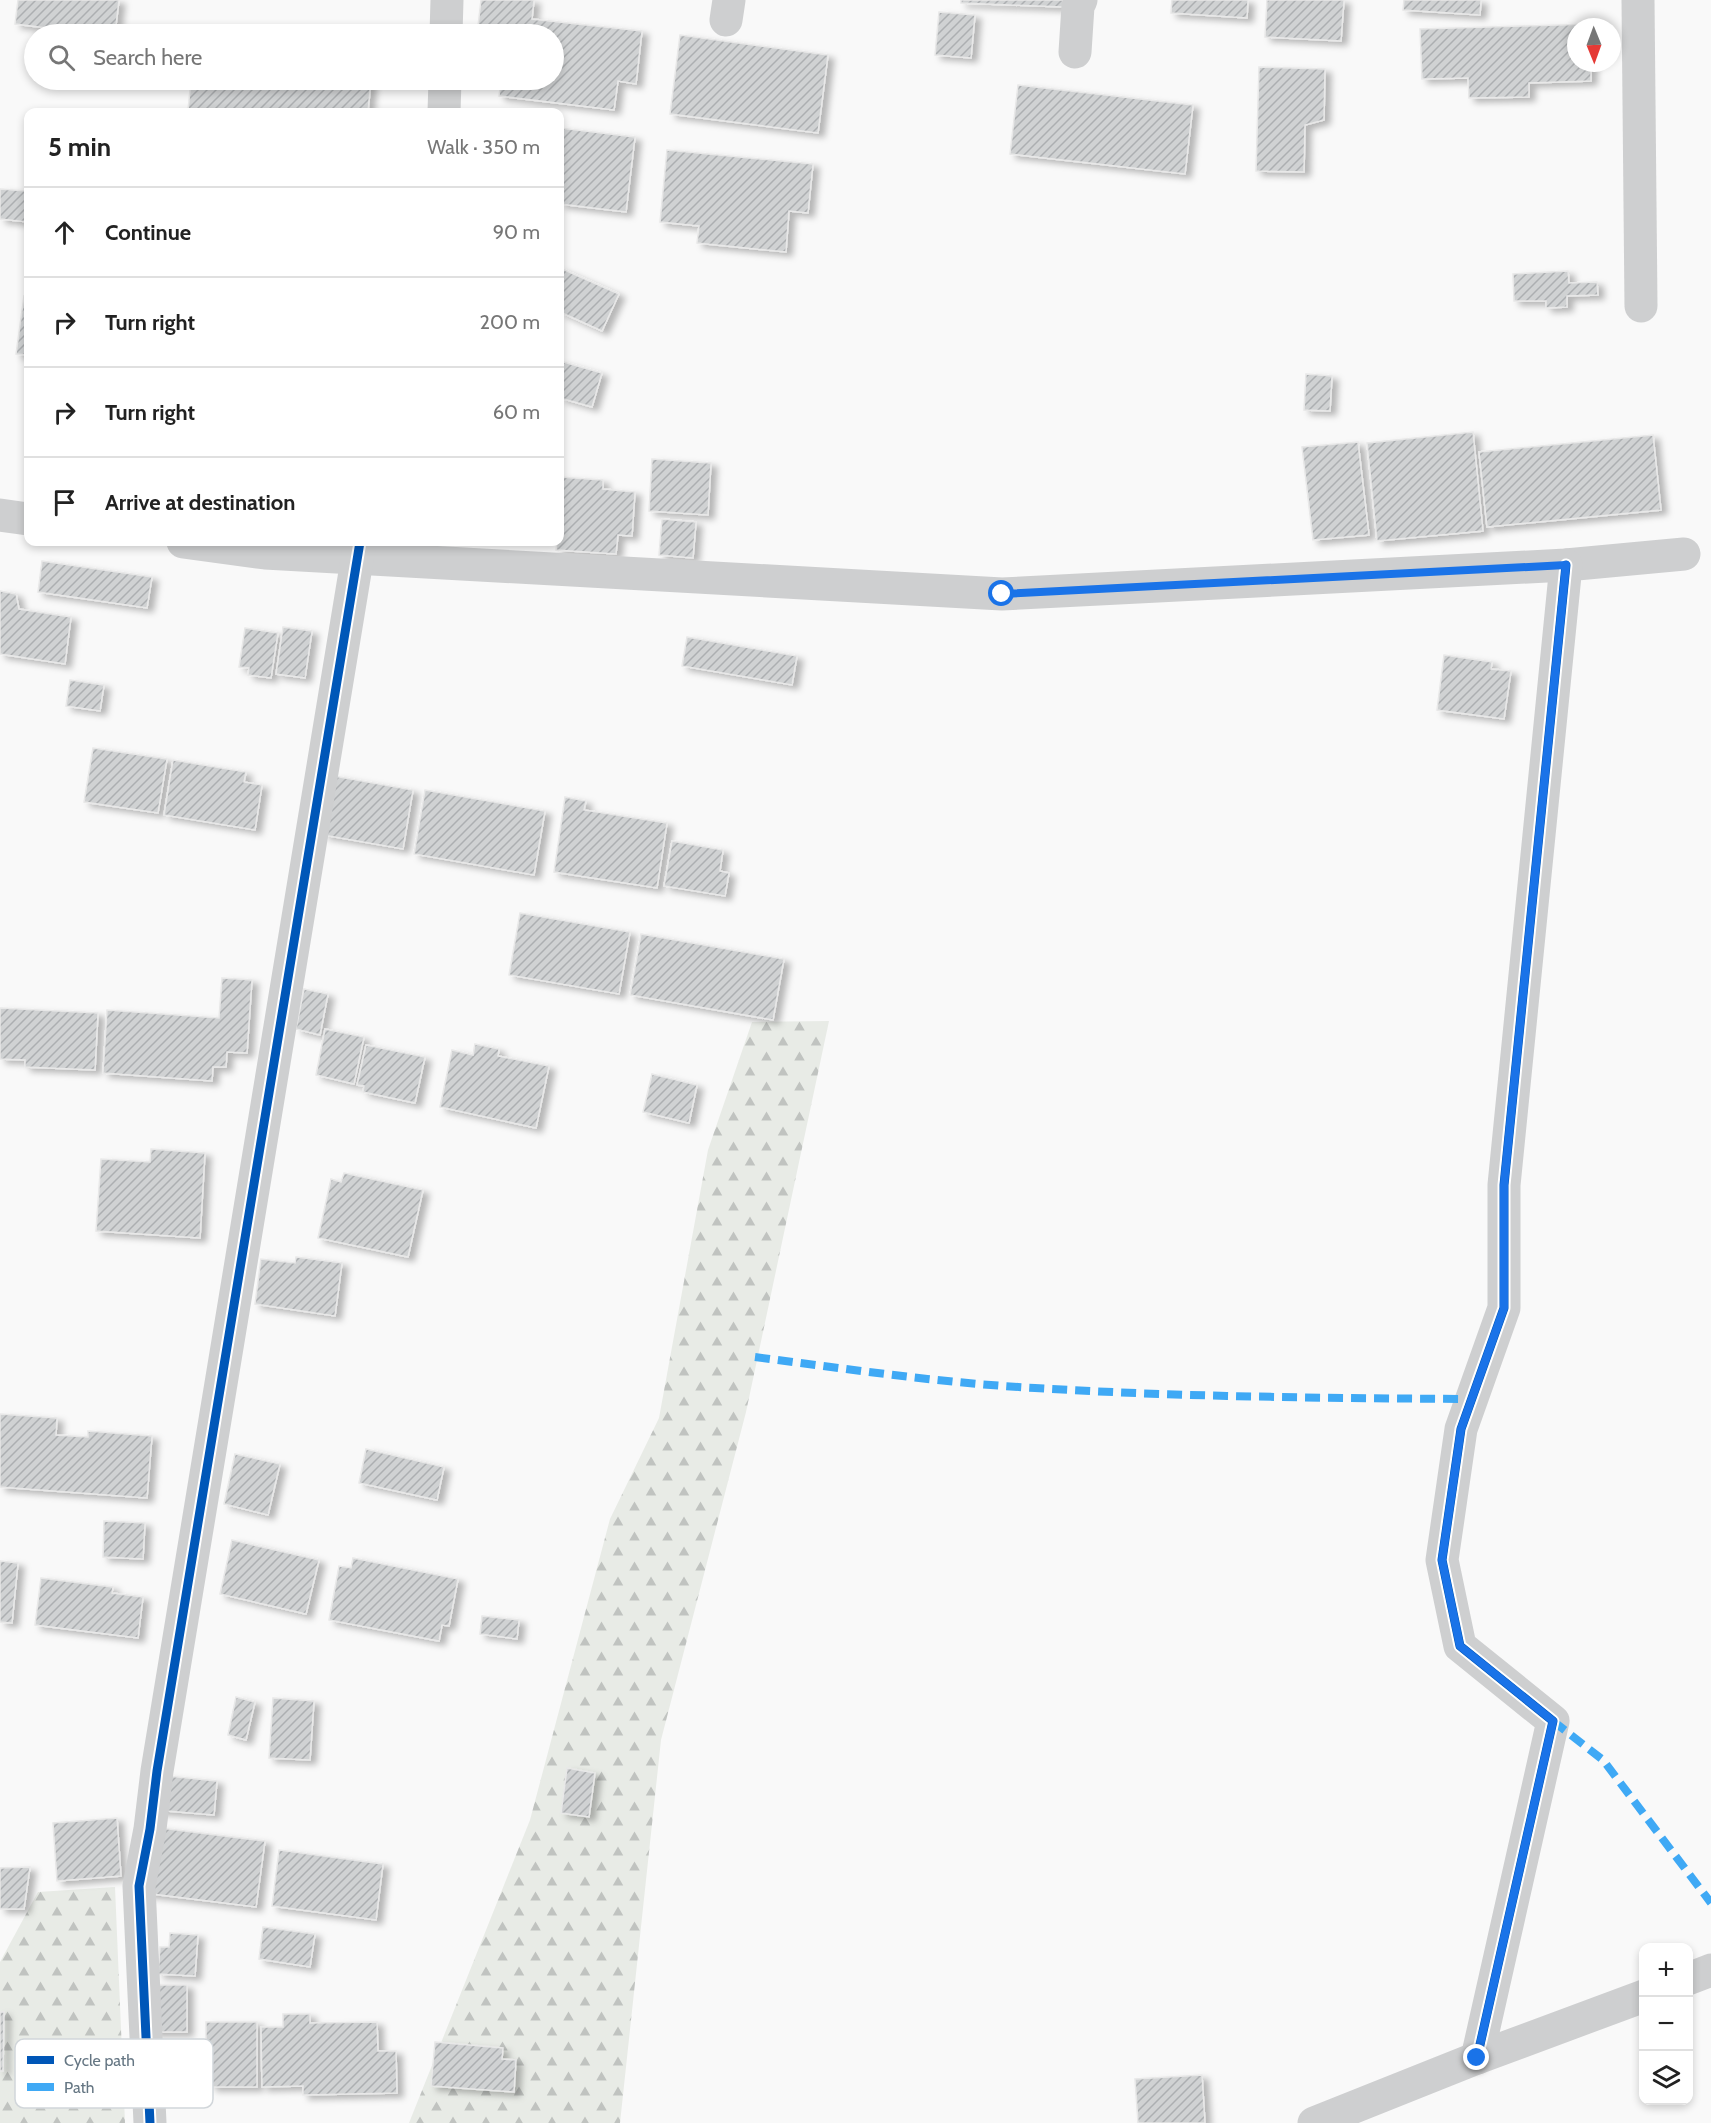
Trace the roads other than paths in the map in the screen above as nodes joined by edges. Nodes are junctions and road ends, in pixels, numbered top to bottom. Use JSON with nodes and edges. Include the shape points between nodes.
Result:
{"nodes":[{"id":1,"x":447,"y":0,"type":"edge"},
{"id":2,"x":1081,"y":0,"type":"edge"},
{"id":3,"x":1638,"y":0,"type":"edge"},
{"id":4,"x":446,"y":24,"type":"edge"},
{"id":5,"x":1075,"y":52,"type":"dead end"},
{"id":6,"x":445,"y":90,"type":"edge"},
{"id":7,"x":444,"y":108,"type":"edge"},
{"id":8,"x":1641,"y":306,"type":"dead end"},
{"id":9,"x":0,"y":515,"type":"edge"},
{"id":10,"x":24,"y":518,"type":"edge"},
{"id":11,"x":213,"y":546,"type":"edge"},
{"id":12,"x":357,"y":550,"type":"edge"},
{"id":13,"x":1684,"y":554,"type":"dead end"},
{"id":14,"x":1566,"y":565,"type":"junction"},
{"id":15,"x":1711,"y":1970,"type":"edge"},
{"id":16,"x":1693,"y":1977,"type":"edge"},
{"id":17,"x":1641,"y":1997,"type":"edge"},
{"id":18,"x":146,"y":2039,"type":"edge"},
{"id":19,"x":1477,"y":2058,"type":"junction"},
{"id":20,"x":149,"y":2108,"type":"edge"},
{"id":21,"x":150,"y":2123,"type":"edge"},
{"id":22,"x":1314,"y":2123,"type":"edge"}],
"edges":[{"from":1,"to":4,"type":"street"},
{"from":2,"to":5,"type":"street"},
{"from":3,"to":8,"type":"street"},
{"from":6,"to":7,"type":"street"},
{"from":9,"to":10,"type":"street"},
{"from":11,"to":12,"type":"street","via":[[266,553]]},
{"from":12,"to":14,"type":"street","via":[[1002,594]]},
{"from":12,"to":18,"type":"street","via":[[139,1886]]},
{"from":13,"to":14,"type":"street"},
{"from":14,"to":19,"type":"street","via":[[1504,1185],[1504,1308],[1461,1429],[1442,1560],[1460,1646],[1553,1721]]},
{"from":15,"to":16,"type":"street"},
{"from":17,"to":19,"type":"street"},
{"from":19,"to":22,"type":"street"},
{"from":20,"to":21,"type":"street"}]}
